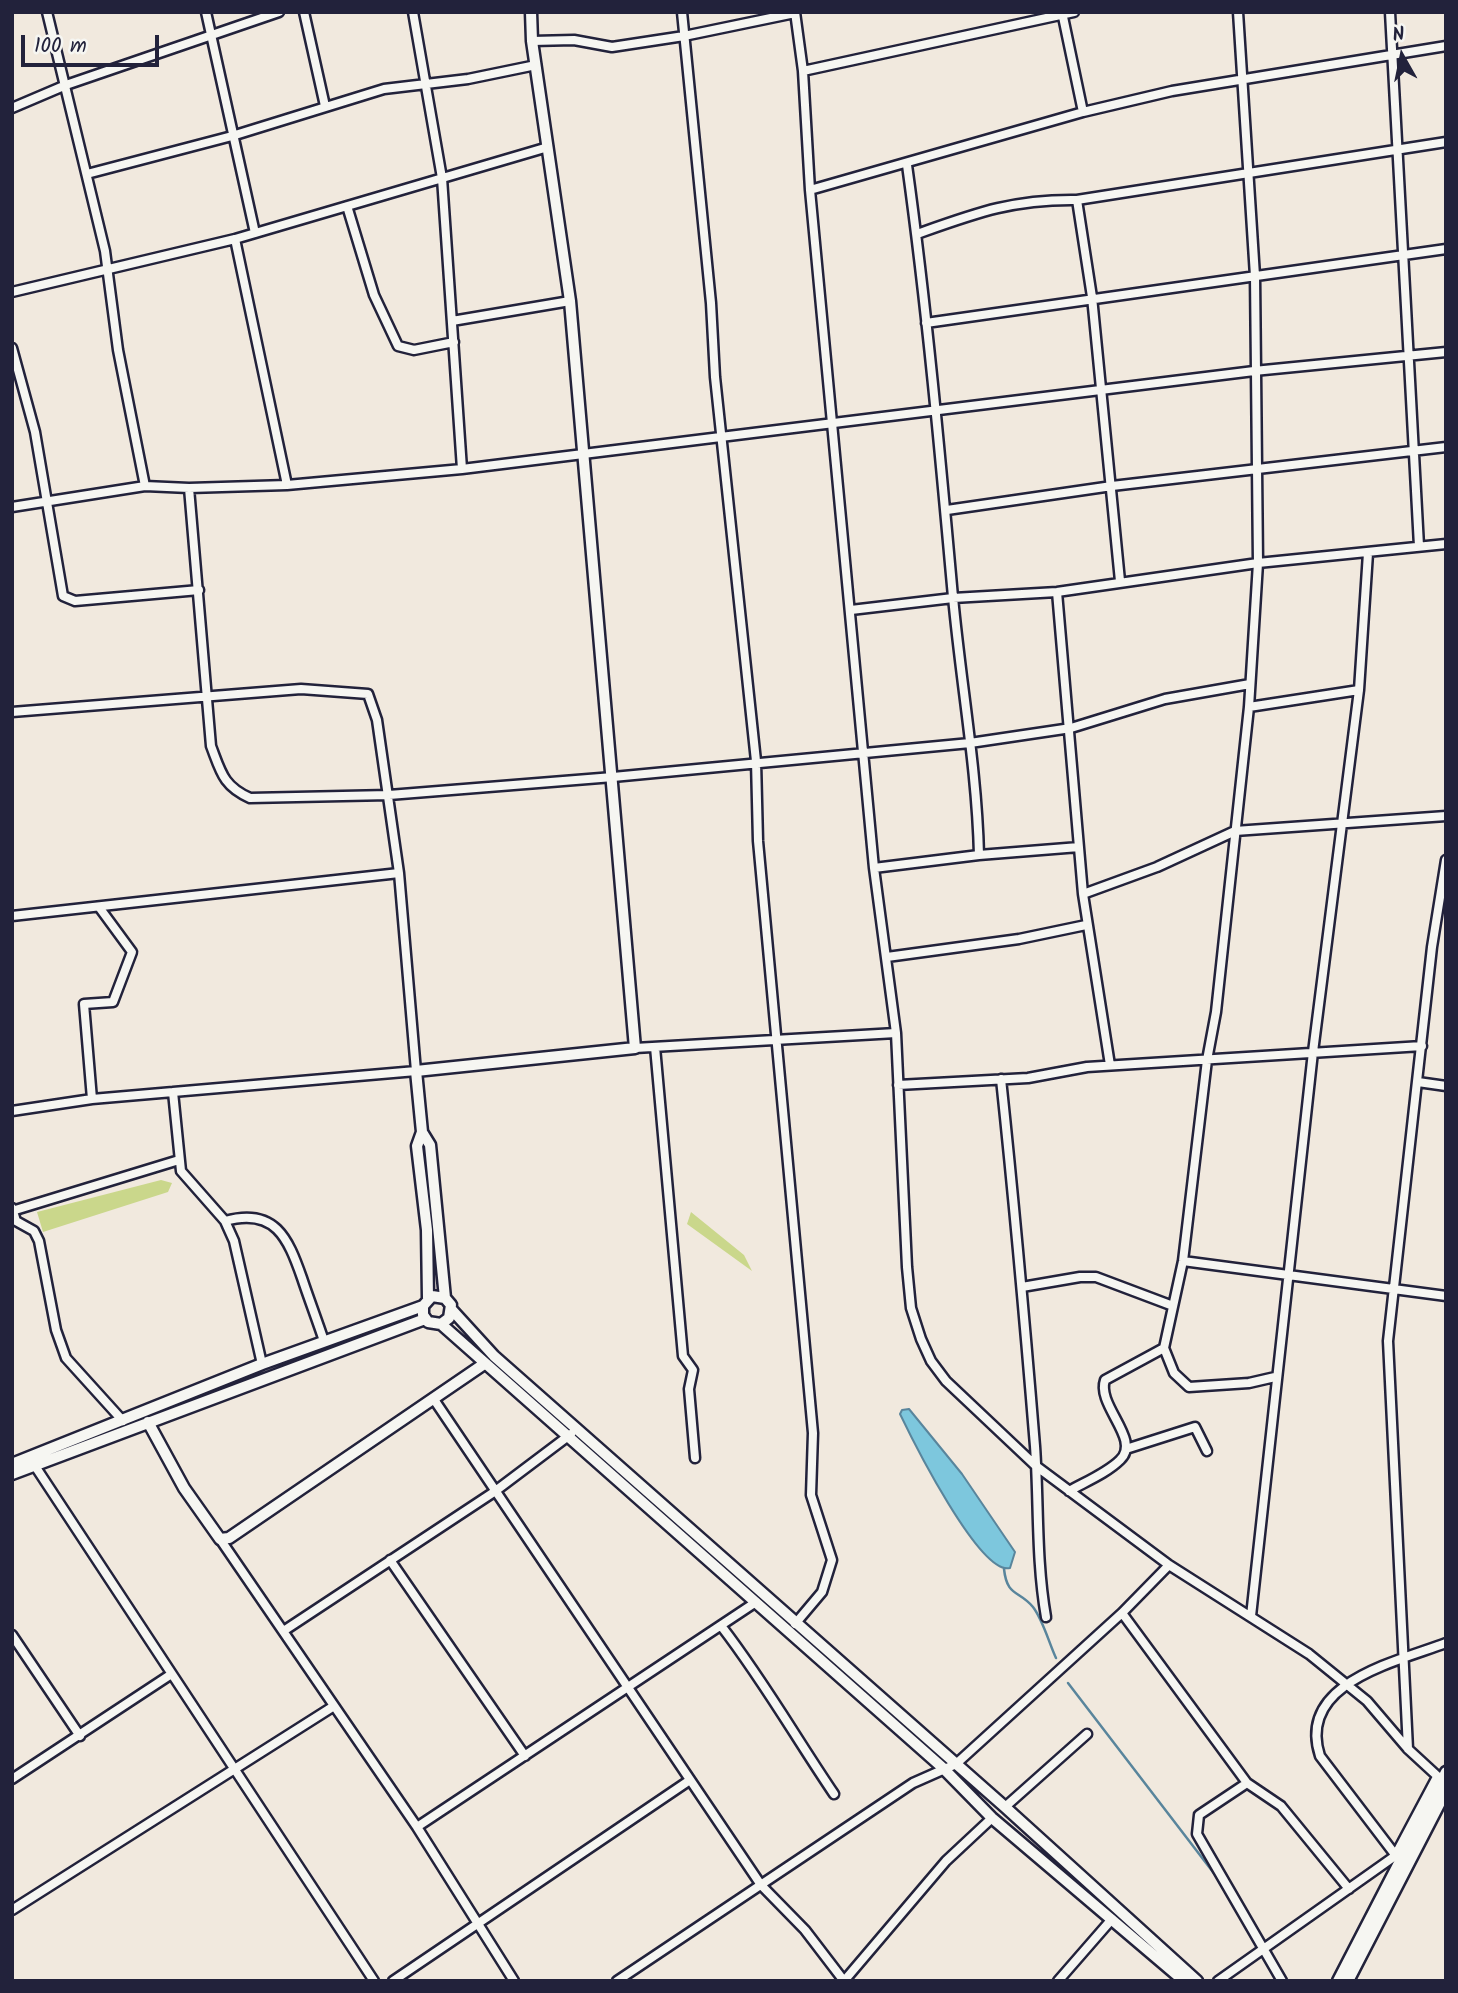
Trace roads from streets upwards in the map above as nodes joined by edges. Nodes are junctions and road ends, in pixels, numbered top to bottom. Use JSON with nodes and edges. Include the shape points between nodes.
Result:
{"nodes":[{"id":1,"x":47,"y":12,"type":"edge"},
{"id":2,"x":206,"y":12,"type":"edge"},
{"id":3,"x":279,"y":12,"type":"edge"},
{"id":4,"x":304,"y":12,"type":"edge"},
{"id":5,"x":413,"y":12,"type":"edge"},
{"id":6,"x":531,"y":12,"type":"edge"},
{"id":7,"x":682,"y":12,"type":"edge"},
{"id":8,"x":795,"y":12,"type":"edge"},
{"id":9,"x":1074,"y":12,"type":"edge"},
{"id":10,"x":1238,"y":12,"type":"edge"},
{"id":11,"x":1390,"y":12,"type":"edge"},
{"id":12,"x":1062,"y":13,"type":"edge"},
{"id":13,"x":211,"y":34,"type":"junction"},
{"id":14,"x":684,"y":36,"type":"junction"},
{"id":15,"x":533,"y":41,"type":"junction"},
{"id":16,"x":1446,"y":47,"type":"edge"},
{"id":17,"x":1393,"y":55,"type":"junction"},
{"id":18,"x":536,"y":65,"type":"junction"},
{"id":19,"x":803,"y":71,"type":"junction"},
{"id":20,"x":1244,"y":80,"type":"junction"},
{"id":21,"x":424,"y":84,"type":"junction"},
{"id":22,"x":66,"y":85,"type":"junction"},
{"id":23,"x":325,"y":106,"type":"junction"},
{"id":24,"x":12,"y":108,"type":"edge"},
{"id":25,"x":1083,"y":112,"type":"junction"},
{"id":26,"x":232,"y":136,"type":"junction"},
{"id":27,"x":1446,"y":142,"type":"edge"},
{"id":28,"x":548,"y":147,"type":"junction"},
{"id":29,"x":1398,"y":149,"type":"junction"},
{"id":30,"x":907,"y":165,"type":"junction"},
{"id":31,"x":87,"y":174,"type":"junction"},
{"id":32,"x":1248,"y":174,"type":"junction"},
{"id":33,"x":442,"y":178,"type":"junction"},
{"id":34,"x":810,"y":190,"type":"junction"},
{"id":35,"x":1077,"y":200,"type":"junction"},
{"id":36,"x":346,"y":206,"type":"junction"},
{"id":37,"x":256,"y":233,"type":"junction"},
{"id":38,"x":917,"y":234,"type":"junction"},
{"id":39,"x":235,"y":239,"type":"junction"},
{"id":40,"x":1446,"y":249,"type":"edge"},
{"id":41,"x":1403,"y":256,"type":"junction"},
{"id":42,"x":107,"y":270,"type":"junction"},
{"id":43,"x":1255,"y":275,"type":"junction"},
{"id":44,"x":12,"y":292,"type":"edge"},
{"id":45,"x":1092,"y":298,"type":"junction"},
{"id":46,"x":570,"y":301,"type":"junction"},
{"id":47,"x":452,"y":321,"type":"junction"},
{"id":48,"x":926,"y":323,"type":"junction"},
{"id":49,"x":454,"y":342,"type":"junction"},
{"id":50,"x":12,"y":348,"type":"edge"},
{"id":51,"x":1446,"y":352,"type":"edge"},
{"id":52,"x":1409,"y":356,"type":"junction"},
{"id":53,"x":1254,"y":370,"type":"junction"},
{"id":54,"x":1100,"y":391,"type":"junction"},
{"id":55,"x":937,"y":411,"type":"junction"},
{"id":56,"x":833,"y":422,"type":"junction"},
{"id":57,"x":724,"y":436,"type":"junction"},
{"id":58,"x":1446,"y":447,"type":"edge"},
{"id":59,"x":1414,"y":451,"type":"junction"},
{"id":60,"x":584,"y":452,"type":"junction"},
{"id":61,"x":463,"y":468,"type":"junction"},
{"id":62,"x":1255,"y":470,"type":"junction"},
{"id":63,"x":145,"y":485,"type":"junction"},
{"id":64,"x":287,"y":485,"type":"junction"},
{"id":65,"x":1112,"y":486,"type":"junction"},
{"id":66,"x":189,"y":488,"type":"junction"},
{"id":67,"x":49,"y":500,"type":"junction"},
{"id":68,"x":12,"y":506,"type":"edge"},
{"id":69,"x":947,"y":510,"type":"junction"},
{"id":70,"x":1446,"y":544,"type":"edge"},
{"id":71,"x":1419,"y":546,"type":"junction"},
{"id":72,"x":1368,"y":553,"type":"junction"},
{"id":73,"x":1258,"y":564,"type":"junction"},
{"id":74,"x":1120,"y":582,"type":"junction"},
{"id":75,"x":199,"y":590,"type":"junction"},
{"id":76,"x":1057,"y":592,"type":"junction"},
{"id":77,"x":953,"y":598,"type":"junction"},
{"id":78,"x":851,"y":610,"type":"junction"},
{"id":79,"x":1250,"y":684,"type":"junction"},
{"id":80,"x":1359,"y":690,"type":"junction"},
{"id":81,"x":206,"y":695,"type":"junction"},
{"id":82,"x":1249,"y":707,"type":"junction"},
{"id":83,"x":12,"y":712,"type":"edge"},
{"id":84,"x":1071,"y":729,"type":"junction"},
{"id":85,"x":970,"y":743,"type":"junction"},
{"id":86,"x":864,"y":752,"type":"junction"},
{"id":87,"x":756,"y":761,"type":"junction"},
{"id":88,"x":613,"y":778,"type":"junction"},
{"id":89,"x":389,"y":795,"type":"junction"},
{"id":90,"x":1446,"y":816,"type":"edge"},
{"id":91,"x":1340,"y":821,"type":"junction"},
{"id":92,"x":1235,"y":831,"type":"junction"},
{"id":93,"x":1079,"y":847,"type":"junction"},
{"id":94,"x":979,"y":855,"type":"junction"},
{"id":95,"x":1446,"y":860,"type":"edge"},
{"id":96,"x":874,"y":868,"type":"junction"},
{"id":97,"x":399,"y":873,"type":"junction"},
{"id":98,"x":1083,"y":894,"type":"junction"},
{"id":99,"x":99,"y":908,"type":"junction"},
{"id":100,"x":12,"y":916,"type":"edge"},
{"id":101,"x":1086,"y":925,"type":"junction"},
{"id":102,"x":887,"y":957,"type":"junction"},
{"id":103,"x":896,"y":1033,"type":"junction"},
{"id":104,"x":777,"y":1040,"type":"junction"},
{"id":105,"x":1422,"y":1046,"type":"junction"},
{"id":106,"x":655,"y":1047,"type":"junction"},
{"id":107,"x":635,"y":1048,"type":"junction"},
{"id":108,"x":1313,"y":1052,"type":"junction"},
{"id":109,"x":1207,"y":1060,"type":"junction"},
{"id":110,"x":1110,"y":1065,"type":"junction"},
{"id":111,"x":416,"y":1071,"type":"junction"},
{"id":112,"x":1001,"y":1079,"type":"junction"},
{"id":113,"x":1418,"y":1082,"type":"junction"},
{"id":114,"x":898,"y":1085,"type":"junction"},
{"id":115,"x":1446,"y":1086,"type":"edge"},
{"id":116,"x":173,"y":1092,"type":"junction"},
{"id":117,"x":92,"y":1099,"type":"junction"},
{"id":118,"x":12,"y":1111,"type":"edge"},
{"id":119,"x":422,"y":1132,"type":"junction"},
{"id":120,"x":179,"y":1160,"type":"junction"},
{"id":121,"x":13,"y":1210,"type":"edge"},
{"id":122,"x":225,"y":1221,"type":"junction"},
{"id":123,"x":1183,"y":1261,"type":"junction"},
{"id":124,"x":1287,"y":1276,"type":"junction"},
{"id":125,"x":1022,"y":1287,"type":"junction"},
{"id":126,"x":1393,"y":1291,"type":"junction"},
{"id":127,"x":1446,"y":1296,"type":"edge"},
{"id":128,"x":445,"y":1298,"type":"junction"},
{"id":129,"x":425,"y":1302,"type":"junction"},
{"id":130,"x":1173,"y":1306,"type":"junction"},
{"id":131,"x":452,"y":1310,"type":"junction"},
{"id":132,"x":425,"y":1319,"type":"junction"},
{"id":133,"x":442,"y":1324,"type":"junction"},
{"id":134,"x":324,"y":1341,"type":"junction"},
{"id":135,"x":1164,"y":1348,"type":"junction"},
{"id":136,"x":262,"y":1364,"type":"junction"},
{"id":137,"x":484,"y":1364,"type":"junction"},
{"id":138,"x":1275,"y":1377,"type":"junction"},
{"id":139,"x":435,"y":1401,"type":"junction"},
{"id":140,"x":122,"y":1421,"type":"junction"},
{"id":141,"x":148,"y":1422,"type":"junction"},
{"id":142,"x":576,"y":1429,"type":"junction"},
{"id":143,"x":568,"y":1436,"type":"junction"},
{"id":144,"x":1126,"y":1449,"type":"junction"},
{"id":145,"x":1207,"y":1451,"type":"dead end"},
{"id":146,"x":695,"y":1458,"type":"dead end"},
{"id":147,"x":12,"y":1464,"type":"edge"},
{"id":148,"x":35,"y":1466,"type":"junction"},
{"id":149,"x":1036,"y":1466,"type":"junction"},
{"id":150,"x":12,"y":1474,"type":"edge"},
{"id":151,"x":494,"y":1492,"type":"junction"},
{"id":152,"x":1069,"y":1492,"type":"junction"},
{"id":153,"x":220,"y":1539,"type":"junction"},
{"id":154,"x":390,"y":1560,"type":"junction"},
{"id":155,"x":1169,"y":1565,"type":"junction"},
{"id":156,"x":756,"y":1602,"type":"junction"},
{"id":157,"x":1122,"y":1613,"type":"junction"},
{"id":158,"x":1251,"y":1616,"type":"junction"},
{"id":159,"x":1046,"y":1617,"type":"dead end"},
{"id":160,"x":795,"y":1624,"type":"junction"},
{"id":161,"x":722,"y":1627,"type":"junction"},
{"id":162,"x":285,"y":1630,"type":"junction"},
{"id":163,"x":12,"y":1635,"type":"edge"},
{"id":164,"x":1446,"y":1643,"type":"edge"},
{"id":165,"x":1402,"y":1660,"type":"junction"},
{"id":166,"x":170,"y":1675,"type":"junction"},
{"id":167,"x":1346,"y":1682,"type":"junction"},
{"id":168,"x":627,"y":1687,"type":"junction"},
{"id":169,"x":334,"y":1706,"type":"junction"},
{"id":170,"x":1087,"y":1734,"type":"dead end"},
{"id":171,"x":80,"y":1736,"type":"junction"},
{"id":172,"x":1408,"y":1749,"type":"junction"},
{"id":173,"x":525,"y":1756,"type":"junction"},
{"id":174,"x":956,"y":1763,"type":"junction"},
{"id":175,"x":233,"y":1768,"type":"junction"},
{"id":176,"x":943,"y":1768,"type":"junction"},
{"id":177,"x":12,"y":1779,"type":"edge"},
{"id":178,"x":690,"y":1780,"type":"junction"},
{"id":179,"x":1443,"y":1781,"type":"edge"},
{"id":180,"x":1247,"y":1783,"type":"junction"},
{"id":181,"x":834,"y":1794,"type":"dead end"},
{"id":182,"x":1005,"y":1807,"type":"junction"},
{"id":183,"x":992,"y":1818,"type":"junction"},
{"id":184,"x":417,"y":1827,"type":"junction"},
{"id":185,"x":1397,"y":1859,"type":"junction"},
{"id":186,"x":761,"y":1885,"type":"junction"},
{"id":187,"x":1349,"y":1889,"type":"junction"},
{"id":188,"x":12,"y":1910,"type":"edge"},
{"id":189,"x":1112,"y":1919,"type":"junction"},
{"id":190,"x":480,"y":1922,"type":"junction"},
{"id":191,"x":1263,"y":1947,"type":"junction"},
{"id":192,"x":374,"y":1981,"type":"edge"},
{"id":193,"x":393,"y":1981,"type":"edge"},
{"id":194,"x":514,"y":1981,"type":"edge"},
{"id":195,"x":617,"y":1981,"type":"edge"},
{"id":196,"x":844,"y":1981,"type":"edge"},
{"id":197,"x":1058,"y":1981,"type":"edge"},
{"id":198,"x":1184,"y":1981,"type":"edge"},
{"id":199,"x":1197,"y":1981,"type":"edge"},
{"id":200,"x":1217,"y":1981,"type":"edge"},
{"id":201,"x":1282,"y":1981,"type":"edge"},
{"id":202,"x":1338,"y":1981,"type":"edge"},
{"id":203,"x":1348,"y":1981,"type":"edge"}],
"edges":[{"from":1,"to":22,"type":"street"},
{"from":2,"to":13,"type":"street"},
{"from":3,"to":13,"type":"street"},
{"from":4,"to":23,"type":"street"},
{"from":5,"to":21,"type":"street"},
{"from":6,"to":15,"type":"street"},
{"from":7,"to":14,"type":"street"},
{"from":8,"to":14,"type":"street"},
{"from":8,"to":19,"type":"street"},
{"from":9,"to":12,"type":"street"},
{"from":10,"to":20,"type":"street"},
{"from":11,"to":17,"type":"street"},
{"from":12,"to":19,"type":"street"},
{"from":12,"to":25,"type":"street"},
{"from":13,"to":22,"type":"street"},
{"from":13,"to":26,"type":"street"},
{"from":14,"to":15,"type":"street","via":[[612,47],[574,40]]},
{"from":14,"to":57,"type":"street"},
{"from":15,"to":18,"type":"street"},
{"from":16,"to":17,"type":"street"},
{"from":17,"to":20,"type":"street"},
{"from":17,"to":29,"type":"street"},
{"from":18,"to":21,"type":"street"},
{"from":18,"to":28,"type":"street"},
{"from":19,"to":34,"type":"street"},
{"from":20,"to":25,"type":"street"},
{"from":20,"to":32,"type":"street"},
{"from":21,"to":23,"type":"street","via":[[384,89]]},
{"from":21,"to":33,"type":"street"},
{"from":22,"to":24,"type":"street"},
{"from":22,"to":31,"type":"street"},
{"from":23,"to":26,"type":"street"},
{"from":25,"to":30,"type":"street"},
{"from":26,"to":31,"type":"street"},
{"from":26,"to":37,"type":"street"},
{"from":27,"to":29,"type":"street"},
{"from":28,"to":33,"type":"street"},
{"from":28,"to":46,"type":"street"},
{"from":29,"to":32,"type":"street"},
{"from":29,"to":41,"type":"street"},
{"from":30,"to":34,"type":"street"},
{"from":30,"to":38,"type":"street"},
{"from":31,"to":42,"type":"street"},
{"from":32,"to":35,"type":"street"},
{"from":32,"to":43,"type":"street"},
{"from":33,"to":36,"type":"street"},
{"from":33,"to":47,"type":"street"},
{"from":34,"to":56,"type":"street"},
{"from":35,"to":38,"type":"street","via":[[1000,205]]},
{"from":35,"to":45,"type":"street"},
{"from":36,"to":37,"type":"street"},
{"from":36,"to":49,"type":"street","via":[[374,295],[398,346],[414,351]]},
{"from":37,"to":39,"type":"street"},
{"from":38,"to":48,"type":"street"},
{"from":39,"to":42,"type":"street"},
{"from":39,"to":64,"type":"street"},
{"from":40,"to":41,"type":"street"},
{"from":41,"to":43,"type":"street"},
{"from":41,"to":52,"type":"street"},
{"from":42,"to":44,"type":"street"},
{"from":42,"to":63,"type":"street"},
{"from":43,"to":45,"type":"street"},
{"from":43,"to":53,"type":"street"},
{"from":45,"to":48,"type":"street"},
{"from":45,"to":54,"type":"street"},
{"from":46,"to":47,"type":"street"},
{"from":46,"to":60,"type":"street"},
{"from":47,"to":49,"type":"street"},
{"from":48,"to":55,"type":"street"},
{"from":49,"to":61,"type":"street"},
{"from":50,"to":67,"type":"street"},
{"from":51,"to":52,"type":"street"},
{"from":52,"to":53,"type":"street"},
{"from":52,"to":59,"type":"street"},
{"from":53,"to":54,"type":"street"},
{"from":53,"to":62,"type":"street"},
{"from":54,"to":55,"type":"street"},
{"from":54,"to":65,"type":"street"},
{"from":55,"to":56,"type":"street"},
{"from":55,"to":69,"type":"street"},
{"from":56,"to":57,"type":"street"},
{"from":56,"to":78,"type":"street"},
{"from":57,"to":60,"type":"street"},
{"from":57,"to":87,"type":"street"},
{"from":58,"to":59,"type":"street"},
{"from":59,"to":62,"type":"street"},
{"from":59,"to":71,"type":"street"},
{"from":60,"to":61,"type":"street"},
{"from":60,"to":88,"type":"street"},
{"from":61,"to":64,"type":"street"},
{"from":62,"to":65,"type":"street"},
{"from":62,"to":73,"type":"street"},
{"from":63,"to":66,"type":"street"},
{"from":63,"to":67,"type":"street"},
{"from":64,"to":66,"type":"street"},
{"from":65,"to":69,"type":"street"},
{"from":65,"to":74,"type":"street"},
{"from":66,"to":75,"type":"street"},
{"from":67,"to":68,"type":"street"},
{"from":67,"to":75,"type":"street","via":[[60,590],[68,599]]},
{"from":69,"to":77,"type":"street"},
{"from":70,"to":71,"type":"street"},
{"from":71,"to":72,"type":"street"},
{"from":72,"to":73,"type":"street"},
{"from":72,"to":80,"type":"street"},
{"from":73,"to":74,"type":"street"},
{"from":73,"to":79,"type":"street"},
{"from":74,"to":76,"type":"street"},
{"from":75,"to":81,"type":"street"},
{"from":76,"to":77,"type":"street"},
{"from":76,"to":84,"type":"street"},
{"from":77,"to":78,"type":"street"},
{"from":77,"to":85,"type":"street"},
{"from":78,"to":86,"type":"street"},
{"from":79,"to":82,"type":"street"},
{"from":79,"to":84,"type":"street","via":[[1165,699]]},
{"from":80,"to":82,"type":"street"},
{"from":80,"to":91,"type":"street"},
{"from":81,"to":83,"type":"street"},
{"from":81,"to":89,"type":"street","via":[[211,746],[233,790],[250,798]]},
{"from":81,"to":89,"type":"street","via":[[301,689],[368,694],[377,720]]},
{"from":82,"to":92,"type":"street"},
{"from":84,"to":85,"type":"street"},
{"from":84,"to":93,"type":"street"},
{"from":85,"to":86,"type":"street"},
{"from":85,"to":94,"type":"street"},
{"from":86,"to":87,"type":"street"},
{"from":86,"to":96,"type":"street"},
{"from":87,"to":88,"type":"street"},
{"from":87,"to":104,"type":"street","via":[[758,841]]},
{"from":88,"to":89,"type":"street"},
{"from":88,"to":107,"type":"street"},
{"from":89,"to":97,"type":"street"},
{"from":90,"to":91,"type":"street"},
{"from":91,"to":92,"type":"street"},
{"from":91,"to":108,"type":"street"},
{"from":92,"to":98,"type":"street"},
{"from":92,"to":109,"type":"street"},
{"from":93,"to":94,"type":"street"},
{"from":93,"to":98,"type":"street"},
{"from":94,"to":96,"type":"street"},
{"from":95,"to":105,"type":"street"},
{"from":96,"to":102,"type":"street"},
{"from":97,"to":99,"type":"street"},
{"from":97,"to":111,"type":"street"},
{"from":98,"to":101,"type":"street"},
{"from":99,"to":100,"type":"street"},
{"from":99,"to":117,"type":"street","via":[[132,952],[113,1002],[84,1004]]},
{"from":101,"to":102,"type":"street"},
{"from":101,"to":110,"type":"street"},
{"from":102,"to":103,"type":"street"},
{"from":103,"to":104,"type":"street"},
{"from":103,"to":114,"type":"street"},
{"from":104,"to":106,"type":"street"},
{"from":104,"to":160,"type":"street","via":[[813,1433],[811,1495],[832,1560],[822,1592]]},
{"from":105,"to":108,"type":"street"},
{"from":105,"to":113,"type":"street"},
{"from":106,"to":107,"type":"street"},
{"from":106,"to":146,"type":"street","via":[[683,1356],[692,1370],[689,1389]]},
{"from":107,"to":111,"type":"street"},
{"from":108,"to":109,"type":"street"},
{"from":108,"to":124,"type":"street"},
{"from":109,"to":110,"type":"street"},
{"from":109,"to":123,"type":"street"},
{"from":110,"to":112,"type":"street"},
{"from":111,"to":116,"type":"street"},
{"from":111,"to":119,"type":"street"},
{"from":112,"to":114,"type":"street"},
{"from":112,"to":125,"type":"street"},
{"from":113,"to":115,"type":"street"},
{"from":113,"to":126,"type":"street"},
{"from":114,"to":149,"type":"street","via":[[906,1267],[921,1339],[946,1381]]},
{"from":116,"to":117,"type":"street"},
{"from":116,"to":120,"type":"street"},
{"from":117,"to":118,"type":"street"},
{"from":119,"to":128,"type":"street","via":[[430,1144]]},
{"from":119,"to":129,"type":"street","via":[[417,1146],[427,1230]]},
{"from":120,"to":121,"type":"street"},
{"from":120,"to":122,"type":"street","via":[[189,1182]]},
{"from":121,"to":140,"type":"street","via":[[16,1221],[34,1231],[39,1241],[66,1358]]},
{"from":122,"to":134,"type":"street","via":[[240,1217],[276,1226],[289,1242]]},
{"from":122,"to":136,"type":"street","via":[[234,1241]]},
{"from":123,"to":124,"type":"street"},
{"from":123,"to":130,"type":"street"},
{"from":124,"to":126,"type":"street"},
{"from":124,"to":138,"type":"street"},
{"from":125,"to":130,"type":"street","via":[[1096,1278]]},
{"from":125,"to":149,"type":"street"},
{"from":126,"to":127,"type":"street"},
{"from":126,"to":165,"type":"street","via":[[1388,1390]]},
{"from":128,"to":129,"type":"street","via":[[436,1295]]},
{"from":128,"to":131,"type":"street"},
{"from":129,"to":132,"type":"street"},
{"from":129,"to":134,"type":"street"},
{"from":130,"to":135,"type":"street"},
{"from":131,"to":133,"type":"street"},
{"from":131,"to":142,"type":"street","via":[[481,1344]]},
{"from":132,"to":133,"type":"street"},
{"from":132,"to":141,"type":"street"},
{"from":133,"to":137,"type":"street"},
{"from":134,"to":136,"type":"street"},
{"from":135,"to":138,"type":"street","via":[[1174,1373],[1189,1387]]},
{"from":135,"to":144,"type":"street","via":[[1105,1380],[1103,1392]]},
{"from":136,"to":140,"type":"street"},
{"from":137,"to":139,"type":"street"},
{"from":137,"to":143,"type":"street"},
{"from":138,"to":158,"type":"street"},
{"from":139,"to":151,"type":"street"},
{"from":139,"to":153,"type":"street","via":[[235,1535]]},
{"from":140,"to":147,"type":"street"},
{"from":141,"to":148,"type":"street"},
{"from":141,"to":153,"type":"street","via":[[184,1488]]},
{"from":142,"to":143,"type":"street"},
{"from":142,"to":160,"type":"street"},
{"from":143,"to":151,"type":"street"},
{"from":143,"to":156,"type":"street"},
{"from":144,"to":145,"type":"street","via":[[1195,1427]]},
{"from":144,"to":152,"type":"street","via":[[1121,1460]]},
{"from":148,"to":150,"type":"street"},
{"from":148,"to":166,"type":"street"},
{"from":149,"to":152,"type":"street"},
{"from":149,"to":159,"type":"street","via":[[1038,1555]]},
{"from":151,"to":154,"type":"street"},
{"from":151,"to":168,"type":"street"},
{"from":152,"to":155,"type":"street"},
{"from":153,"to":162,"type":"street"},
{"from":154,"to":162,"type":"street"},
{"from":154,"to":173,"type":"street"},
{"from":155,"to":157,"type":"street"},
{"from":155,"to":158,"type":"street"},
{"from":156,"to":161,"type":"street"},
{"from":156,"to":176,"type":"street"},
{"from":157,"to":174,"type":"street"},
{"from":157,"to":180,"type":"street"},
{"from":158,"to":167,"type":"street"},
{"from":160,"to":174,"type":"street"},
{"from":161,"to":168,"type":"street"},
{"from":161,"to":181,"type":"street","via":[[765,1683],[779,1714]]},
{"from":162,"to":169,"type":"street"},
{"from":163,"to":171,"type":"street"},
{"from":164,"to":165,"type":"street"},
{"from":165,"to":167,"type":"street"},
{"from":165,"to":172,"type":"street"},
{"from":166,"to":171,"type":"street"},
{"from":166,"to":175,"type":"street"},
{"from":167,"to":172,"type":"street"},
{"from":167,"to":185,"type":"street","via":[[1321,1710],[1316,1742],[1320,1756]]},
{"from":168,"to":173,"type":"street"},
{"from":168,"to":178,"type":"street"},
{"from":169,"to":175,"type":"street"},
{"from":169,"to":184,"type":"street"},
{"from":170,"to":182,"type":"street"},
{"from":171,"to":177,"type":"street"},
{"from":172,"to":179,"type":"street"},
{"from":173,"to":184,"type":"street"},
{"from":174,"to":176,"type":"street"},
{"from":174,"to":182,"type":"street"},
{"from":175,"to":188,"type":"street"},
{"from":175,"to":192,"type":"street"},
{"from":176,"to":183,"type":"street"},
{"from":176,"to":186,"type":"street","via":[[913,1783]]},
{"from":178,"to":186,"type":"street"},
{"from":178,"to":190,"type":"street"},
{"from":179,"to":185,"type":"street"},
{"from":179,"to":203,"type":"street"},
{"from":180,"to":187,"type":"street","via":[[1281,1806]]},
{"from":180,"to":191,"type":"street","via":[[1199,1815],[1197,1834]]},
{"from":182,"to":199,"type":"street"},
{"from":183,"to":189,"type":"street"},
{"from":183,"to":196,"type":"street","via":[[946,1861]]},
{"from":184,"to":190,"type":"street"},
{"from":185,"to":187,"type":"street"},
{"from":185,"to":202,"type":"street"},
{"from":186,"to":195,"type":"street"},
{"from":186,"to":196,"type":"street","via":[[806,1930]]},
{"from":187,"to":191,"type":"street"},
{"from":189,"to":197,"type":"street"},
{"from":189,"to":198,"type":"street"},
{"from":190,"to":193,"type":"street"},
{"from":190,"to":194,"type":"street"},
{"from":191,"to":200,"type":"street"},
{"from":191,"to":201,"type":"street"}]}
